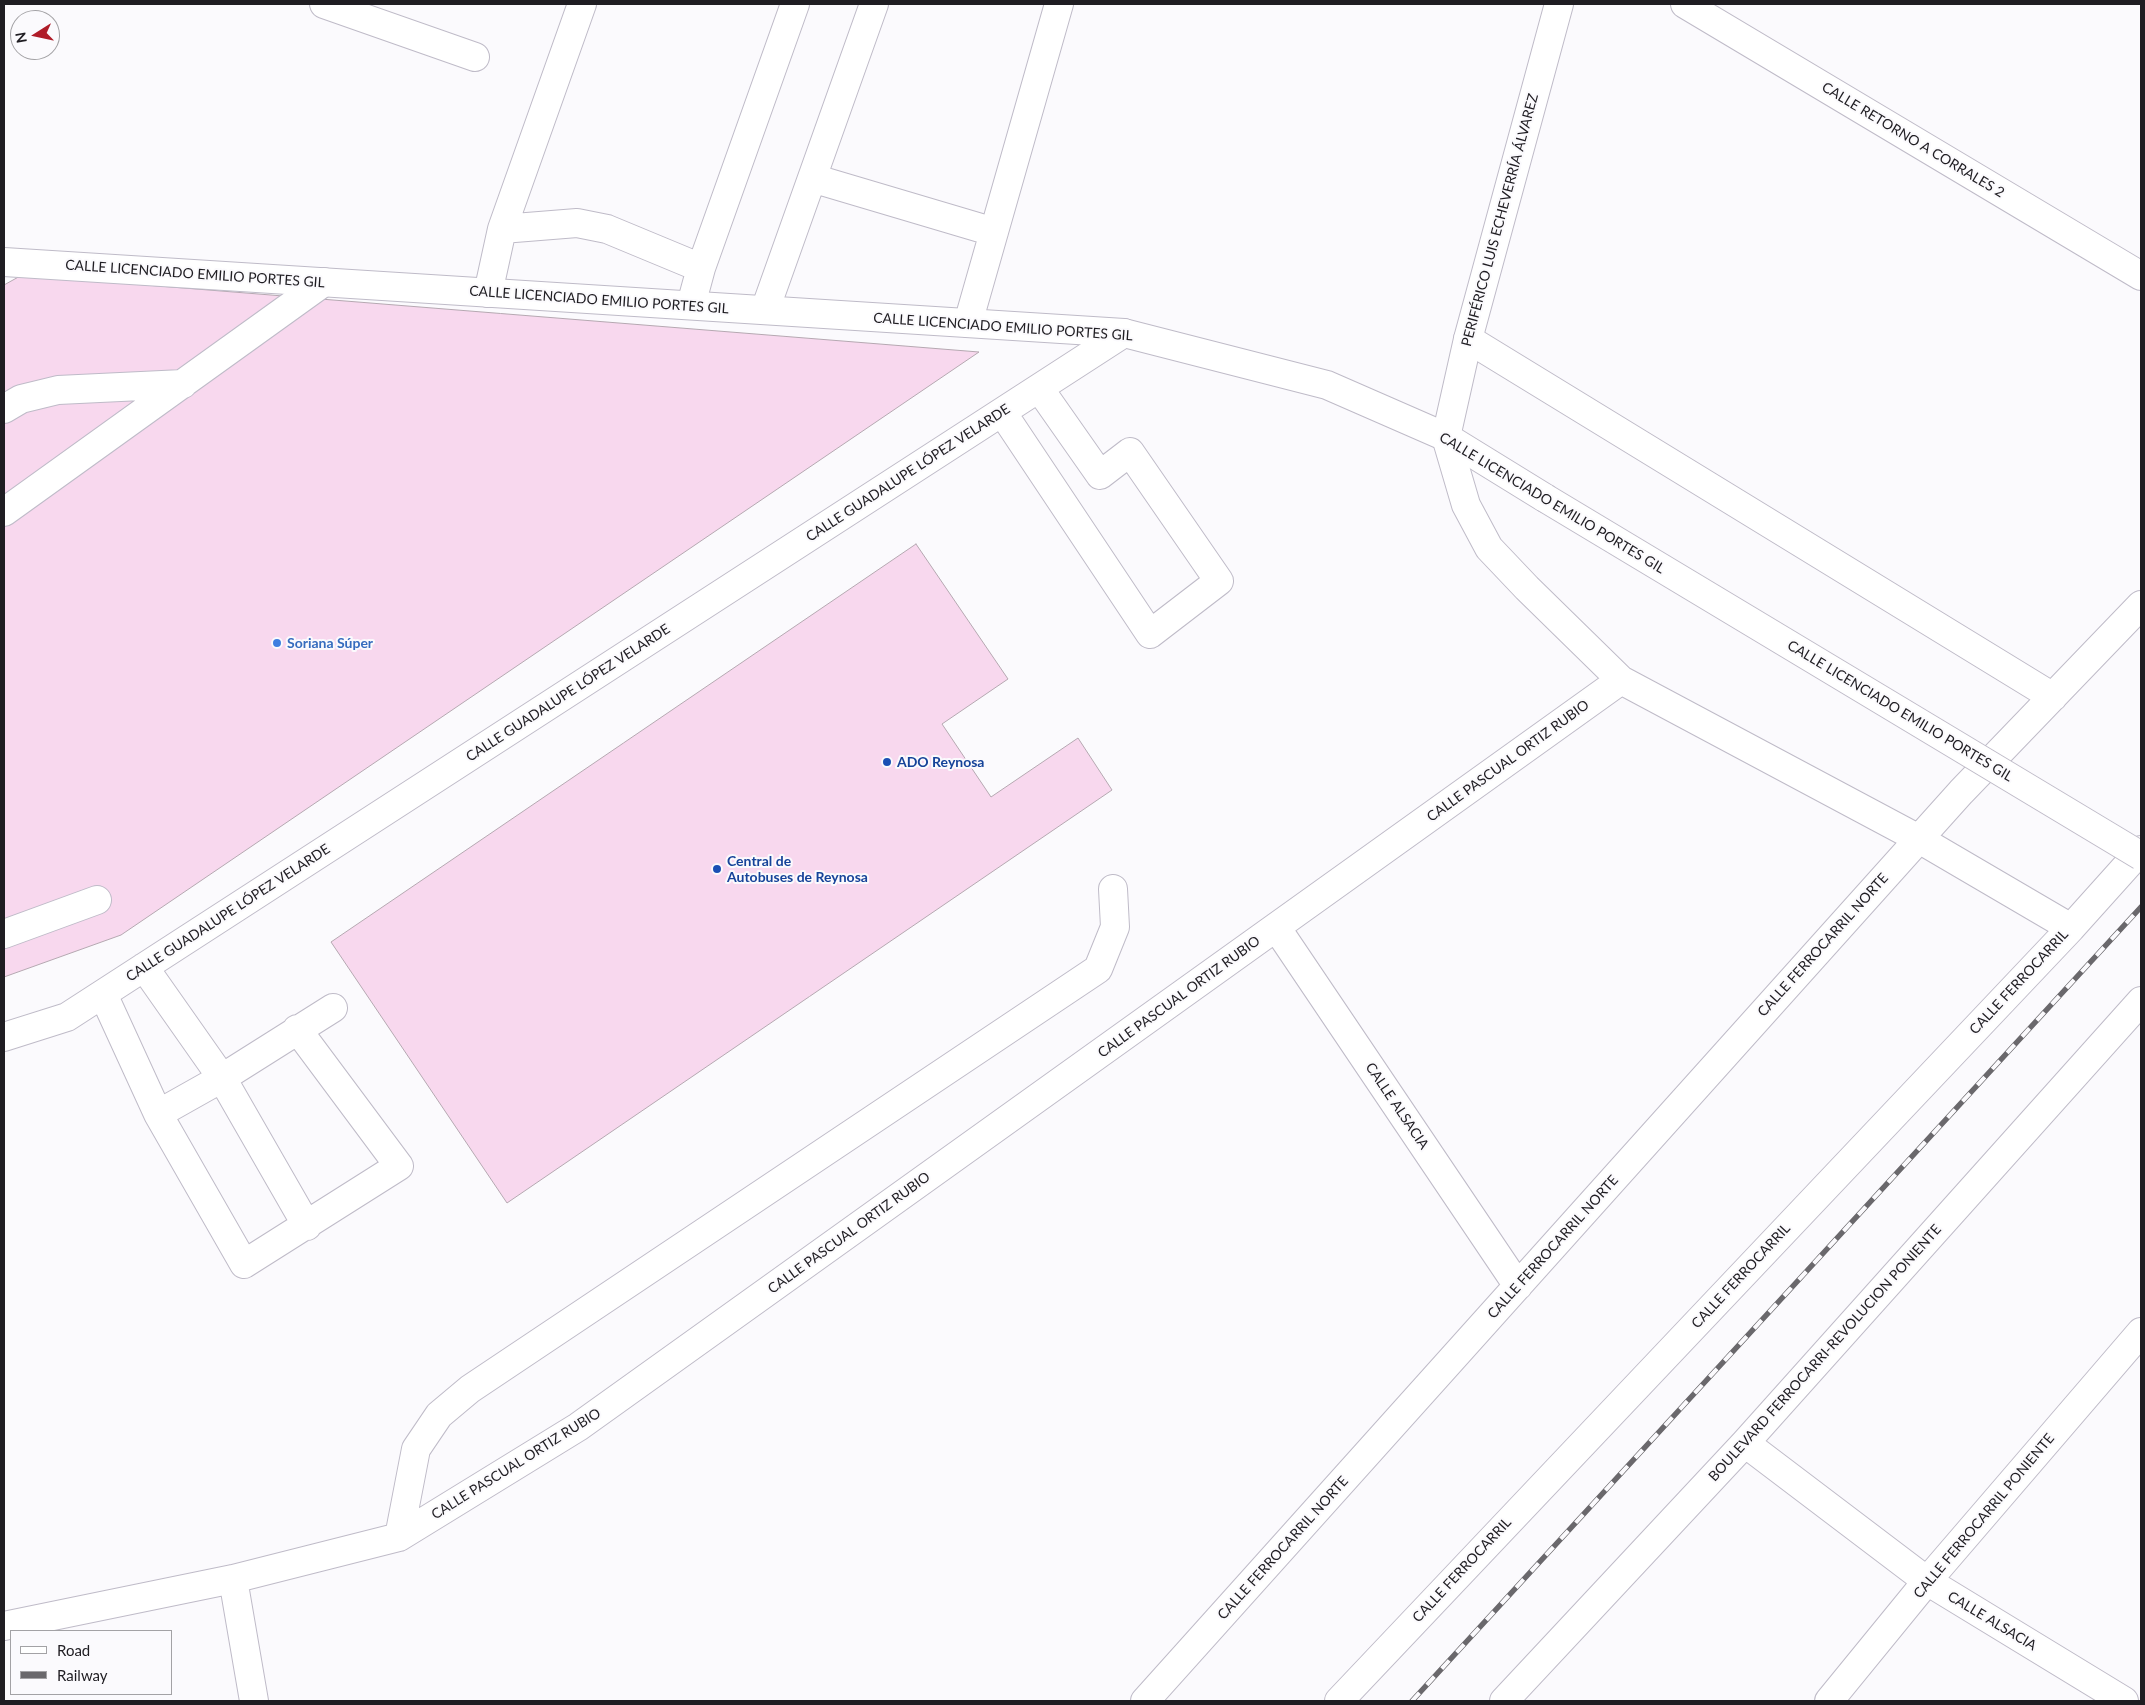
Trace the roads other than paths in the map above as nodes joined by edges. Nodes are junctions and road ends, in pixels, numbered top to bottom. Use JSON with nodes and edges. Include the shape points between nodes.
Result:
{"nodes":[{"id":1,"x":324,"y":4,"type":"edge"},
{"id":2,"x":582,"y":4,"type":"edge"},
{"id":3,"x":794,"y":4,"type":"edge"},
{"id":4,"x":874,"y":4,"type":"edge"},
{"id":5,"x":1059,"y":4,"type":"edge"},
{"id":6,"x":1559,"y":4,"type":"edge"},
{"id":7,"x":1685,"y":4,"type":"edge"},
{"id":8,"x":475,"y":56,"type":"dead end"},
{"id":9,"x":812,"y":178,"type":"junction"},
{"id":10,"x":502,"y":229,"type":"junction"},
{"id":11,"x":994,"y":232,"type":"junction"},
{"id":12,"x":4,"y":262,"type":"edge"},
{"id":13,"x":701,"y":268,"type":"junction"},
{"id":14,"x":2141,"y":276,"type":"edge"},
{"id":15,"x":324,"y":282,"type":"junction"},
{"id":16,"x":488,"y":293,"type":"junction"},
{"id":17,"x":691,"y":305,"type":"junction"},
{"id":18,"x":765,"y":310,"type":"junction"},
{"id":19,"x":968,"y":323,"type":"junction"},
{"id":20,"x":1124,"y":333,"type":"junction"},
{"id":21,"x":1468,"y":339,"type":"junction"},
{"id":22,"x":183,"y":384,"type":"junction"},
{"id":23,"x":1039,"y":388,"type":"junction"},
{"id":24,"x":4,"y":409,"type":"edge"},
{"id":25,"x":1002,"y":412,"type":"junction"},
{"id":26,"x":1446,"y":437,"type":"junction"},
{"id":27,"x":4,"y":512,"type":"edge"},
{"id":28,"x":2141,"y":605,"type":"edge"},
{"id":29,"x":1621,"y":680,"type":"junction"},
{"id":30,"x":2052,"y":697,"type":"junction"},
{"id":31,"x":1919,"y":839,"type":"junction"},
{"id":32,"x":2141,"y":850,"type":"edge"},
{"id":33,"x":2141,"y":856,"type":"edge"},
{"id":34,"x":1113,"y":889,"type":"dead end"},
{"id":35,"x":97,"y":900,"type":"dead end"},
{"id":36,"x":1276,"y":927,"type":"junction"},
{"id":37,"x":2070,"y":928,"type":"junction"},
{"id":38,"x":4,"y":934,"type":"edge"},
{"id":39,"x":144,"y":967,"type":"junction"},
{"id":40,"x":103,"y":994,"type":"junction"},
{"id":41,"x":2141,"y":1001,"type":"edge"},
{"id":42,"x":333,"y":1008,"type":"dead end"},
{"id":43,"x":297,"y":1029,"type":"junction"},
{"id":44,"x":4,"y":1037,"type":"edge"},
{"id":45,"x":222,"y":1078,"type":"junction"},
{"id":46,"x":158,"y":1114,"type":"junction"},
{"id":47,"x":306,"y":1226,"type":"junction"},
{"id":48,"x":1518,"y":1286,"type":"junction"},
{"id":49,"x":2141,"y":1332,"type":"edge"},
{"id":50,"x":1745,"y":1443,"type":"junction"},
{"id":51,"x":399,"y":1537,"type":"junction"},
{"id":52,"x":233,"y":1579,"type":"junction"},
{"id":53,"x":1927,"y":1581,"type":"junction"},
{"id":54,"x":4,"y":1626,"type":"edge"},
{"id":55,"x":254,"y":1701,"type":"edge"},
{"id":56,"x":1145,"y":1701,"type":"edge"},
{"id":57,"x":1339,"y":1701,"type":"edge"},
{"id":58,"x":1504,"y":1701,"type":"edge"},
{"id":59,"x":1829,"y":1701,"type":"edge"},
{"id":60,"x":2124,"y":1701,"type":"edge"}],
"edges":[{"from":1,"to":8,"type":"street"},
{"from":2,"to":10,"type":"street"},
{"from":3,"to":13,"type":"street"},
{"from":4,"to":9,"type":"street"},
{"from":5,"to":11,"type":"street"},
{"from":6,"to":21,"type":"street","name":"PERIFÉRICO LUIS ECHEVERRÍA ÁLVAREZ"},
{"from":7,"to":14,"type":"street","name":"CALLE RETORNO A CORRALES 2"},
{"from":9,"to":11,"type":"street"},
{"from":9,"to":18,"type":"street"},
{"from":10,"to":13,"type":"street","via":[[577,223],[607,230]]},
{"from":10,"to":16,"type":"street"},
{"from":11,"to":19,"type":"street"},
{"from":12,"to":15,"type":"street","name":"CALLE LICENCIADO EMILIO PORTES GIL"},
{"from":13,"to":17,"type":"street"},
{"from":15,"to":16,"type":"street","name":"CALLE LICENCIADO EMILIO PORTES GIL"},
{"from":15,"to":22,"type":"street"},
{"from":16,"to":17,"type":"street","name":"CALLE LICENCIADO EMILIO PORTES GIL"},
{"from":17,"to":18,"type":"street","name":"CALLE LICENCIADO EMILIO PORTES GIL"},
{"from":18,"to":19,"type":"street","name":"CALLE LICENCIADO EMILIO PORTES GIL"},
{"from":19,"to":20,"type":"street","name":"CALLE LICENCIADO EMILIO PORTES GIL"},
{"from":20,"to":23,"type":"street","name":"CALLE GUADALUPE LÓPEZ VELARDE"},
{"from":20,"to":26,"type":"street","name":"CALLE LICENCIADO EMILIO PORTES GIL","via":[[1327,385]]},
{"from":21,"to":26,"type":"street","name":"PERIFÉRICO LUIS ECHEVERRÍA ÁLVAREZ"},
{"from":21,"to":30,"type":"street"},
{"from":22,"to":24,"type":"street","via":[[58,390],[21,399]]},
{"from":22,"to":27,"type":"street"},
{"from":23,"to":25,"type":"street","name":"CALLE GUADALUPE LÓPEZ VELARDE"},
{"from":23,"to":25,"type":"street","via":[[1100,475],[1130,452],[1219,581],[1150,634]]},
{"from":25,"to":39,"type":"street","name":"CALLE GUADALUPE LÓPEZ VELARDE"},
{"from":26,"to":29,"type":"street","via":[[1466,505],[1489,548]]},
{"from":26,"to":33,"type":"street","name":"CALLE LICENCIADO EMILIO PORTES GIL","bridge":true},
{"from":28,"to":30,"type":"street"},
{"from":29,"to":31,"type":"street"},
{"from":29,"to":36,"type":"street","name":"CALLE PASCUAL ORTIZ RUBIO"},
{"from":30,"to":31,"type":"street","name":"CALLE FERROCARRIL NORTE"},
{"from":31,"to":37,"type":"street"},
{"from":31,"to":48,"type":"street","name":"CALLE FERROCARRIL NORTE"},
{"from":32,"to":37,"type":"street","name":"CALLE FERROCARRIL"},
{"from":34,"to":51,"type":"street","via":[[1115,927],[1098,969],[470,1389],[439,1415],[416,1450]]},
{"from":35,"to":38,"type":"street"},
{"from":36,"to":48,"type":"street","name":"CALLE ALSACIA"},
{"from":36,"to":51,"type":"street","name":"CALLE PASCUAL ORTIZ RUBIO","via":[[578,1427]]},
{"from":37,"to":57,"type":"street","name":"CALLE FERROCARRIL"},
{"from":39,"to":40,"type":"street","name":"CALLE GUADALUPE LÓPEZ VELARDE"},
{"from":39,"to":45,"type":"street"},
{"from":40,"to":44,"type":"street","name":"CALLE GUADALUPE LÓPEZ VELARDE","via":[[67,1017]]},
{"from":40,"to":46,"type":"street"},
{"from":41,"to":50,"type":"street","name":"BOULEVARD FERROCARRI-REVOLUCION PONIENTE"},
{"from":42,"to":43,"type":"street"},
{"from":43,"to":45,"type":"street"},
{"from":43,"to":47,"type":"street","via":[[399,1166]]},
{"from":45,"to":46,"type":"street"},
{"from":45,"to":47,"type":"street"},
{"from":46,"to":47,"type":"street","via":[[244,1264]]},
{"from":48,"to":56,"type":"street","name":"CALLE FERROCARRIL NORTE"},
{"from":49,"to":53,"type":"street","name":"CALLE FERROCARRIL PONIENTE"},
{"from":50,"to":53,"type":"street","name":"CALLE ALSACIA"},
{"from":50,"to":58,"type":"street","name":"BOULEVARD FERROCARRI-REVOLUCION PONIENTE"},
{"from":51,"to":52,"type":"street","name":"CALLE PASCUAL ORTIZ RUBIO"},
{"from":52,"to":54,"type":"street","name":"CALLE PASCUAL ORTIZ RUBIO"},
{"from":52,"to":55,"type":"street"},
{"from":53,"to":59,"type":"street","name":"CALLE FERROCARRIL PONIENTE"},
{"from":53,"to":60,"type":"street","name":"CALLE ALSACIA"}]}
